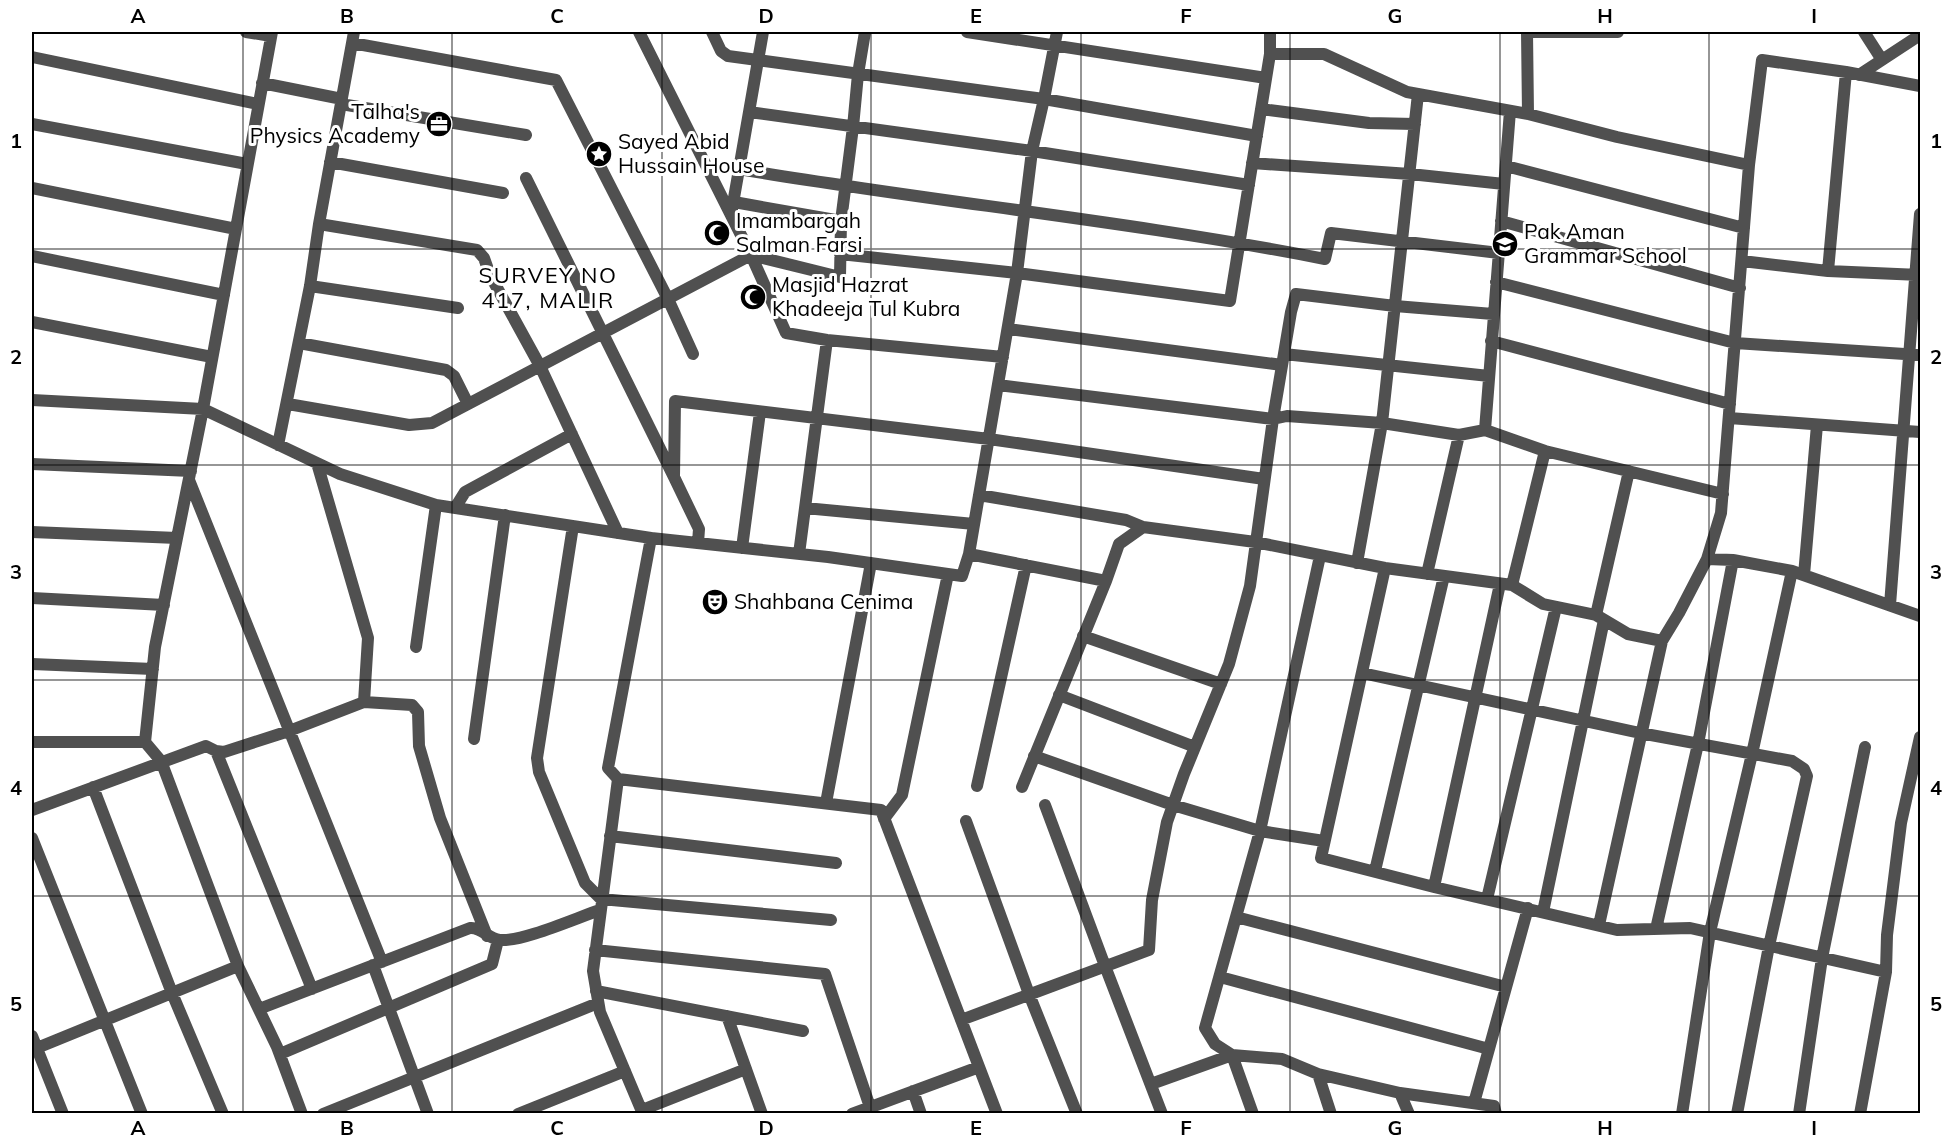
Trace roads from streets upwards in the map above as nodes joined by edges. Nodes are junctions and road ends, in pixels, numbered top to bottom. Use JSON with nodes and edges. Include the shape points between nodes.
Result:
{"nodes":[{"id":1,"x":246,"y":32,"type":"edge"},
{"id":2,"x":639,"y":32,"type":"edge"},
{"id":3,"x":712,"y":32,"type":"edge"},
{"id":4,"x":763,"y":32,"type":"edge"},
{"id":5,"x":865,"y":32,"type":"edge"},
{"id":6,"x":967,"y":32,"type":"edge"},
{"id":7,"x":1057,"y":32,"type":"edge"},
{"id":8,"x":1270,"y":32,"type":"edge"},
{"id":9,"x":1527,"y":32,"type":"edge"},
{"id":10,"x":1618,"y":32,"type":"edge"},
{"id":11,"x":1864,"y":32,"type":"edge"},
{"id":12,"x":271,"y":34,"type":"edge"},
{"id":13,"x":1920,"y":35,"type":"edge"},
{"id":14,"x":353,"y":37,"type":"edge"},
{"id":15,"x":1055,"y":45,"type":"junction"},
{"id":16,"x":1270,"y":54,"type":"junction"},
{"id":17,"x":32,"y":57,"type":"edge"},
{"id":18,"x":1882,"y":60,"type":"junction"},
{"id":19,"x":758,"y":61,"type":"junction"},
{"id":20,"x":1846,"y":72,"type":"junction"},
{"id":21,"x":858,"y":75,"type":"junction"},
{"id":22,"x":1859,"y":75,"type":"junction"},
{"id":23,"x":1266,"y":78,"type":"junction"},
{"id":24,"x":262,"y":84,"type":"junction"},
{"id":25,"x":1920,"y":86,"type":"edge"},
{"id":26,"x":1418,"y":94,"type":"junction"},
{"id":27,"x":1044,"y":99,"type":"junction"},
{"id":28,"x":342,"y":101,"type":"junction"},
{"id":29,"x":258,"y":104,"type":"junction"},
{"id":30,"x":1261,"y":109,"type":"junction"},
{"id":31,"x":1510,"y":111,"type":"junction"},
{"id":32,"x":749,"y":112,"type":"junction"},
{"id":33,"x":1528,"y":114,"type":"junction"},
{"id":34,"x":32,"y":124,"type":"edge"},
{"id":35,"x":1415,"y":124,"type":"junction"},
{"id":36,"x":853,"y":127,"type":"junction"},
{"id":37,"x":526,"y":135,"type":"dead end"},
{"id":38,"x":1257,"y":136,"type":"junction"},
{"id":39,"x":1032,"y":151,"type":"junction"},
{"id":40,"x":330,"y":162,"type":"junction"},
{"id":41,"x":1252,"y":163,"type":"junction"},
{"id":42,"x":248,"y":164,"type":"junction"},
{"id":43,"x":1749,"y":165,"type":"junction"},
{"id":44,"x":1506,"y":166,"type":"junction"},
{"id":45,"x":739,"y":169,"type":"junction"},
{"id":46,"x":1410,"y":174,"type":"junction"},
{"id":47,"x":526,"y":178,"type":"dead end"},
{"id":48,"x":1504,"y":184,"type":"junction"},
{"id":49,"x":1249,"y":185,"type":"junction"},
{"id":50,"x":845,"y":187,"type":"junction"},
{"id":51,"x":32,"y":188,"type":"edge"},
{"id":52,"x":503,"y":194,"type":"dead end"},
{"id":53,"x":734,"y":202,"type":"junction"},
{"id":54,"x":1025,"y":211,"type":"junction"},
{"id":55,"x":1920,"y":214,"type":"edge"},
{"id":56,"x":731,"y":216,"type":"junction"},
{"id":57,"x":841,"y":221,"type":"junction"},
{"id":58,"x":1501,"y":221,"type":"junction"},
{"id":59,"x":319,"y":224,"type":"junction"},
{"id":60,"x":1744,"y":228,"type":"junction"},
{"id":61,"x":236,"y":229,"type":"junction"},
{"id":62,"x":1239,"y":242,"type":"junction"},
{"id":63,"x":1402,"y":243,"type":"junction"},
{"id":64,"x":840,"y":254,"type":"junction"},
{"id":65,"x":1499,"y":254,"type":"junction"},
{"id":66,"x":751,"y":255,"type":"junction"},
{"id":67,"x":32,"y":256,"type":"edge"},
{"id":68,"x":1742,"y":261,"type":"junction"},
{"id":69,"x":1827,"y":271,"type":"junction"},
{"id":70,"x":1017,"y":273,"type":"junction"},
{"id":71,"x":1918,"y":275,"type":"edge"},
{"id":72,"x":1496,"y":282,"type":"junction"},
{"id":73,"x":310,"y":286,"type":"junction"},
{"id":74,"x":1740,"y":288,"type":"junction"},
{"id":75,"x":224,"y":295,"type":"junction"},
{"id":76,"x":668,"y":299,"type":"junction"},
{"id":77,"x":1395,"y":306,"type":"junction"},
{"id":78,"x":458,"y":308,"type":"dead end"},
{"id":79,"x":1493,"y":314,"type":"junction"},
{"id":80,"x":32,"y":321,"type":"edge"},
{"id":81,"x":1008,"y":329,"type":"junction"},
{"id":82,"x":604,"y":333,"type":"junction"},
{"id":83,"x":827,"y":340,"type":"junction"},
{"id":84,"x":1491,"y":341,"type":"junction"},
{"id":85,"x":299,"y":343,"type":"junction"},
{"id":86,"x":1735,"y":343,"type":"junction"},
{"id":87,"x":693,"y":354,"type":"dead end"},
{"id":88,"x":1915,"y":354,"type":"edge"},
{"id":89,"x":212,"y":357,"type":"junction"},
{"id":90,"x":1003,"y":357,"type":"junction"},
{"id":91,"x":1283,"y":360,"type":"junction"},
{"id":92,"x":540,"y":366,"type":"junction"},
{"id":93,"x":1388,"y":366,"type":"junction"},
{"id":94,"x":1489,"y":376,"type":"junction"},
{"id":95,"x":998,"y":385,"type":"junction"},
{"id":96,"x":32,"y":400,"type":"edge"},
{"id":97,"x":288,"y":404,"type":"junction"},
{"id":98,"x":468,"y":404,"type":"junction"},
{"id":99,"x":1730,"y":404,"type":"junction"},
{"id":100,"x":203,"y":409,"type":"junction"},
{"id":101,"x":760,"y":412,"type":"junction"},
{"id":102,"x":1729,"y":418,"type":"junction"},
{"id":103,"x":816,"y":419,"type":"junction"},
{"id":104,"x":1273,"y":419,"type":"junction"},
{"id":105,"x":1382,"y":423,"type":"junction"},
{"id":106,"x":1817,"y":424,"type":"junction"},
{"id":107,"x":1485,"y":430,"type":"junction"},
{"id":108,"x":1904,"y":431,"type":"junction"},
{"id":109,"x":1920,"y":432,"type":"edge"},
{"id":110,"x":572,"y":434,"type":"junction"},
{"id":111,"x":1459,"y":435,"type":"junction"},
{"id":112,"x":989,"y":439,"type":"junction"},
{"id":113,"x":278,"y":445,"type":"junction"},
{"id":114,"x":1545,"y":451,"type":"junction"},
{"id":115,"x":317,"y":463,"type":"junction"},
{"id":116,"x":32,"y":464,"type":"edge"},
{"id":117,"x":1629,"y":471,"type":"junction"},
{"id":118,"x":190,"y":475,"type":"junction"},
{"id":119,"x":674,"y":477,"type":"junction"},
{"id":120,"x":1264,"y":479,"type":"junction"},
{"id":121,"x":1723,"y":494,"type":"junction"},
{"id":122,"x":979,"y":495,"type":"junction"},
{"id":123,"x":436,"y":505,"type":"junction"},
{"id":124,"x":456,"y":508,"type":"junction"},
{"id":125,"x":805,"y":508,"type":"junction"},
{"id":126,"x":505,"y":515,"type":"junction"},
{"id":127,"x":974,"y":524,"type":"junction"},
{"id":128,"x":573,"y":526,"type":"junction"},
{"id":129,"x":1143,"y":527,"type":"junction"},
{"id":130,"x":32,"y":532,"type":"edge"},
{"id":131,"x":618,"y":533,"type":"junction"},
{"id":132,"x":177,"y":538,"type":"junction"},
{"id":133,"x":651,"y":538,"type":"junction"},
{"id":134,"x":1255,"y":542,"type":"junction"},
{"id":135,"x":698,"y":543,"type":"junction"},
{"id":136,"x":742,"y":548,"type":"junction"},
{"id":137,"x":799,"y":554,"type":"junction"},
{"id":138,"x":969,"y":554,"type":"junction"},
{"id":139,"x":1320,"y":556,"type":"junction"},
{"id":140,"x":1707,"y":559,"type":"junction"},
{"id":141,"x":1733,"y":560,"type":"junction"},
{"id":142,"x":871,"y":563,"type":"junction"},
{"id":143,"x":1358,"y":563,"type":"junction"},
{"id":144,"x":1026,"y":565,"type":"junction"},
{"id":145,"x":1385,"y":568,"type":"junction"},
{"id":146,"x":1798,"y":573,"type":"junction"},
{"id":147,"x":948,"y":574,"type":"junction"},
{"id":148,"x":1427,"y":574,"type":"junction"},
{"id":149,"x":1444,"y":576,"type":"junction"},
{"id":150,"x":1106,"y":581,"type":"junction"},
{"id":151,"x":1506,"y":584,"type":"junction"},
{"id":152,"x":32,"y":598,"type":"edge"},
{"id":153,"x":164,"y":604,"type":"junction"},
{"id":154,"x":1890,"y":605,"type":"junction"},
{"id":155,"x":1556,"y":607,"type":"junction"},
{"id":156,"x":1920,"y":616,"type":"edge"},
{"id":157,"x":1600,"y":618,"type":"junction"},
{"id":158,"x":1083,"y":636,"type":"junction"},
{"id":159,"x":1662,"y":641,"type":"junction"},
{"id":160,"x":416,"y":647,"type":"dead end"},
{"id":161,"x":32,"y":664,"type":"edge"},
{"id":162,"x":153,"y":669,"type":"junction"},
{"id":163,"x":1362,"y":673,"type":"junction"},
{"id":164,"x":1221,"y":684,"type":"junction"},
{"id":165,"x":1419,"y":685,"type":"junction"},
{"id":166,"x":1059,"y":695,"type":"junction"},
{"id":167,"x":1475,"y":698,"type":"junction"},
{"id":168,"x":364,"y":702,"type":"junction"},
{"id":169,"x":1532,"y":709,"type":"junction"},
{"id":170,"x":1584,"y":720,"type":"junction"},
{"id":171,"x":289,"y":731,"type":"junction"},
{"id":172,"x":1640,"y":733,"type":"junction"},
{"id":173,"x":1920,"y":737,"type":"edge"},
{"id":174,"x":474,"y":739,"type":"dead end"},
{"id":175,"x":32,"y":742,"type":"edge"},
{"id":176,"x":145,"y":742,"type":"junction"},
{"id":177,"x":1698,"y":744,"type":"junction"},
{"id":178,"x":1195,"y":747,"type":"junction"},
{"id":179,"x":1864,"y":747,"type":"dead end"},
{"id":180,"x":216,"y":751,"type":"junction"},
{"id":181,"x":1752,"y":754,"type":"junction"},
{"id":182,"x":1034,"y":756,"type":"junction"},
{"id":183,"x":161,"y":761,"type":"junction"},
{"id":184,"x":618,"y":779,"type":"junction"},
{"id":185,"x":977,"y":786,"type":"dead end"},
{"id":186,"x":93,"y":787,"type":"junction"},
{"id":187,"x":1022,"y":787,"type":"dead end"},
{"id":188,"x":826,"y":804,"type":"junction"},
{"id":189,"x":1045,"y":805,"type":"dead end"},
{"id":190,"x":1173,"y":805,"type":"junction"},
{"id":191,"x":32,"y":810,"type":"edge"},
{"id":192,"x":884,"y":819,"type":"junction"},
{"id":193,"x":966,"y":821,"type":"dead end"},
{"id":194,"x":1260,"y":831,"type":"junction"},
{"id":195,"x":610,"y":836,"type":"junction"},
{"id":196,"x":32,"y":838,"type":"edge"},
{"id":197,"x":1324,"y":841,"type":"junction"},
{"id":198,"x":836,"y":863,"type":"dead end"},
{"id":199,"x":1375,"y":871,"type":"junction"},
{"id":200,"x":1434,"y":886,"type":"junction"},
{"id":201,"x":1487,"y":899,"type":"junction"},
{"id":202,"x":600,"y":904,"type":"junction"},
{"id":203,"x":1528,"y":908,"type":"junction"},
{"id":204,"x":1543,"y":912,"type":"junction"},
{"id":205,"x":1236,"y":917,"type":"junction"},
{"id":206,"x":831,"y":920,"type":"dead end"},
{"id":207,"x":1599,"y":925,"type":"junction"},
{"id":208,"x":1656,"y":928,"type":"junction"},
{"id":209,"x":1710,"y":932,"type":"junction"},
{"id":210,"x":493,"y":938,"type":"junction"},
{"id":211,"x":1769,"y":945,"type":"junction"},
{"id":212,"x":595,"y":950,"type":"junction"},
{"id":213,"x":1822,"y":958,"type":"junction"},
{"id":214,"x":377,"y":963,"type":"junction"},
{"id":215,"x":238,"y":966,"type":"junction"},
{"id":216,"x":1105,"y":966,"type":"junction"},
{"id":217,"x":1886,"y":972,"type":"junction"},
{"id":218,"x":1220,"y":977,"type":"junction"},
{"id":219,"x":1506,"y":987,"type":"junction"},
{"id":220,"x":312,"y":989,"type":"junction"},
{"id":221,"x":172,"y":993,"type":"junction"},
{"id":222,"x":1029,"y":994,"type":"junction"},
{"id":223,"x":597,"y":997,"type":"junction"},
{"id":224,"x":389,"y":1008,"type":"junction"},
{"id":225,"x":259,"y":1009,"type":"junction"},
{"id":226,"x":727,"y":1016,"type":"junction"},
{"id":227,"x":105,"y":1020,"type":"junction"},
{"id":228,"x":961,"y":1020,"type":"junction"},
{"id":229,"x":803,"y":1031,"type":"dead end"},
{"id":230,"x":32,"y":1036,"type":"edge"},
{"id":231,"x":1489,"y":1048,"type":"junction"},
{"id":232,"x":34,"y":1049,"type":"edge"},
{"id":233,"x":280,"y":1054,"type":"junction"},
{"id":234,"x":1233,"y":1055,"type":"junction"},
{"id":235,"x":980,"y":1067,"type":"junction"},
{"id":236,"x":746,"y":1069,"type":"junction"},
{"id":237,"x":625,"y":1071,"type":"junction"},
{"id":238,"x":1318,"y":1074,"type":"junction"},
{"id":239,"x":414,"y":1076,"type":"junction"},
{"id":240,"x":1150,"y":1084,"type":"junction"},
{"id":241,"x":913,"y":1091,"type":"junction"},
{"id":242,"x":1400,"y":1093,"type":"junction"},
{"id":243,"x":1474,"y":1103,"type":"junction"},
{"id":244,"x":870,"y":1107,"type":"junction"},
{"id":245,"x":642,"y":1112,"type":"edge"},
{"id":246,"x":63,"y":1113,"type":"edge"},
{"id":247,"x":142,"y":1113,"type":"edge"},
{"id":248,"x":223,"y":1113,"type":"edge"},
{"id":249,"x":302,"y":1113,"type":"edge"},
{"id":250,"x":323,"y":1113,"type":"edge"},
{"id":251,"x":428,"y":1113,"type":"edge"},
{"id":252,"x":518,"y":1113,"type":"edge"},
{"id":253,"x":762,"y":1113,"type":"edge"},
{"id":254,"x":852,"y":1113,"type":"edge"},
{"id":255,"x":921,"y":1113,"type":"edge"},
{"id":256,"x":997,"y":1113,"type":"edge"},
{"id":257,"x":1077,"y":1113,"type":"edge"},
{"id":258,"x":1162,"y":1113,"type":"edge"},
{"id":259,"x":1253,"y":1113,"type":"edge"},
{"id":260,"x":1331,"y":1113,"type":"edge"},
{"id":261,"x":1409,"y":1113,"type":"edge"},
{"id":262,"x":1497,"y":1113,"type":"edge"},
{"id":263,"x":1682,"y":1113,"type":"edge"},
{"id":264,"x":1737,"y":1113,"type":"edge"},
{"id":265,"x":1799,"y":1113,"type":"edge"},
{"id":266,"x":1860,"y":1113,"type":"edge"}],
"edges":[{"from":1,"to":12,"type":"street"},
{"from":2,"to":56,"type":"street"},
{"from":3,"to":19,"type":"street","via":[[728,56]]},
{"from":4,"to":19,"type":"street"},
{"from":5,"to":21,"type":"street"},
{"from":6,"to":15,"type":"street"},
{"from":7,"to":15,"type":"street"},
{"from":8,"to":16,"type":"street"},
{"from":9,"to":10,"type":"street"},
{"from":9,"to":33,"type":"street"},
{"from":11,"to":18,"type":"street"},
{"from":12,"to":24,"type":"street"},
{"from":13,"to":18,"type":"street"},
{"from":14,"to":28,"type":"street"},
{"from":14,"to":76,"type":"street","via":[[556,80]]},
{"from":15,"to":23,"type":"street"},
{"from":15,"to":27,"type":"street"},
{"from":16,"to":23,"type":"street"},
{"from":16,"to":26,"type":"street","via":[[1324,54]]},
{"from":17,"to":29,"type":"street"},
{"from":18,"to":22,"type":"street"},
{"from":19,"to":21,"type":"street"},
{"from":19,"to":32,"type":"street"},
{"from":20,"to":22,"type":"street"},
{"from":20,"to":43,"type":"street","via":[[1762,60]]},
{"from":20,"to":69,"type":"street"},
{"from":21,"to":27,"type":"street"},
{"from":21,"to":36,"type":"street"},
{"from":22,"to":25,"type":"street"},
{"from":23,"to":30,"type":"street"},
{"from":24,"to":28,"type":"street"},
{"from":24,"to":29,"type":"street"},
{"from":26,"to":31,"type":"street"},
{"from":26,"to":35,"type":"street"},
{"from":27,"to":38,"type":"street"},
{"from":27,"to":39,"type":"street"},
{"from":28,"to":37,"type":"street"},
{"from":28,"to":40,"type":"street"},
{"from":29,"to":42,"type":"street"},
{"from":30,"to":35,"type":"street","via":[[1369,123]]},
{"from":30,"to":38,"type":"street"},
{"from":31,"to":33,"type":"street"},
{"from":31,"to":44,"type":"street"},
{"from":32,"to":36,"type":"street"},
{"from":32,"to":45,"type":"street"},
{"from":33,"to":43,"type":"street"},
{"from":34,"to":42,"type":"street"},
{"from":35,"to":46,"type":"street"},
{"from":36,"to":39,"type":"street"},
{"from":36,"to":50,"type":"street"},
{"from":38,"to":41,"type":"street"},
{"from":39,"to":49,"type":"street"},
{"from":39,"to":54,"type":"street"},
{"from":40,"to":52,"type":"street"},
{"from":40,"to":59,"type":"street"},
{"from":41,"to":46,"type":"street"},
{"from":41,"to":49,"type":"street"},
{"from":42,"to":61,"type":"street"},
{"from":43,"to":60,"type":"street"},
{"from":44,"to":48,"type":"street"},
{"from":44,"to":60,"type":"street"},
{"from":45,"to":50,"type":"street"},
{"from":45,"to":53,"type":"street"},
{"from":46,"to":48,"type":"street"},
{"from":46,"to":63,"type":"street"},
{"from":47,"to":82,"type":"street"},
{"from":48,"to":58,"type":"street"},
{"from":49,"to":62,"type":"street"},
{"from":50,"to":54,"type":"street"},
{"from":50,"to":57,"type":"street"},
{"from":51,"to":61,"type":"street"},
{"from":53,"to":56,"type":"street"},
{"from":53,"to":57,"type":"street"},
{"from":54,"to":62,"type":"street"},
{"from":54,"to":70,"type":"street"},
{"from":55,"to":71,"type":"street"},
{"from":56,"to":66,"type":"street"},
{"from":57,"to":64,"type":"street"},
{"from":58,"to":65,"type":"street"},
{"from":58,"to":74,"type":"street"},
{"from":59,"to":73,"type":"street"},
{"from":59,"to":92,"type":"street","via":[[477,250]]},
{"from":60,"to":68,"type":"street"},
{"from":61,"to":75,"type":"street"},
{"from":62,"to":63,"type":"street","via":[[1325,259],[1331,233]]},
{"from":62,"to":70,"type":"street","via":[[1230,301]]},
{"from":63,"to":65,"type":"street"},
{"from":63,"to":77,"type":"street"},
{"from":64,"to":66,"type":"street","via":[[840,277]]},
{"from":64,"to":70,"type":"street"},
{"from":65,"to":72,"type":"street"},
{"from":66,"to":76,"type":"street"},
{"from":66,"to":83,"type":"street","via":[[786,333]]},
{"from":67,"to":75,"type":"street"},
{"from":68,"to":69,"type":"street"},
{"from":68,"to":74,"type":"street"},
{"from":69,"to":71,"type":"street"},
{"from":70,"to":81,"type":"street"},
{"from":71,"to":88,"type":"street"},
{"from":72,"to":79,"type":"street"},
{"from":72,"to":86,"type":"street"},
{"from":73,"to":78,"type":"street"},
{"from":73,"to":85,"type":"street"},
{"from":74,"to":86,"type":"street"},
{"from":75,"to":89,"type":"street"},
{"from":76,"to":82,"type":"street"},
{"from":76,"to":87,"type":"street"},
{"from":77,"to":79,"type":"street"},
{"from":77,"to":91,"type":"street","via":[[1296,294]]},
{"from":77,"to":93,"type":"street"},
{"from":79,"to":84,"type":"street"},
{"from":80,"to":89,"type":"street"},
{"from":81,"to":90,"type":"street"},
{"from":81,"to":91,"type":"street"},
{"from":82,"to":92,"type":"street"},
{"from":82,"to":119,"type":"street"},
{"from":83,"to":90,"type":"street"},
{"from":83,"to":103,"type":"street"},
{"from":84,"to":94,"type":"street"},
{"from":84,"to":99,"type":"street"},
{"from":85,"to":97,"type":"street"},
{"from":85,"to":98,"type":"street","via":[[446,370],[454,376]]},
{"from":86,"to":88,"type":"street"},
{"from":86,"to":99,"type":"street"},
{"from":88,"to":108,"type":"street"},
{"from":89,"to":100,"type":"street"},
{"from":90,"to":95,"type":"street"},
{"from":91,"to":93,"type":"street"},
{"from":91,"to":104,"type":"street"},
{"from":92,"to":98,"type":"street"},
{"from":92,"to":110,"type":"street"},
{"from":93,"to":94,"type":"street"},
{"from":93,"to":105,"type":"street"},
{"from":94,"to":107,"type":"street"},
{"from":95,"to":104,"type":"street"},
{"from":95,"to":112,"type":"street"},
{"from":96,"to":100,"type":"street"},
{"from":97,"to":98,"type":"street","via":[[409,424],[432,423]]},
{"from":97,"to":113,"type":"street"},
{"from":99,"to":102,"type":"street"},
{"from":100,"to":113,"type":"street"},
{"from":100,"to":118,"type":"street"},
{"from":101,"to":103,"type":"street"},
{"from":101,"to":119,"type":"street","via":[[675,401]]},
{"from":101,"to":136,"type":"street"},
{"from":102,"to":106,"type":"street"},
{"from":102,"to":121,"type":"street"},
{"from":103,"to":112,"type":"street"},
{"from":103,"to":125,"type":"street"},
{"from":104,"to":105,"type":"street","via":[[1287,416]]},
{"from":104,"to":120,"type":"street"},
{"from":105,"to":111,"type":"street"},
{"from":105,"to":143,"type":"street"},
{"from":106,"to":108,"type":"street"},
{"from":106,"to":146,"type":"street"},
{"from":107,"to":111,"type":"street"},
{"from":107,"to":114,"type":"street"},
{"from":108,"to":109,"type":"street"},
{"from":108,"to":154,"type":"street"},
{"from":110,"to":124,"type":"street","via":[[465,492]]},
{"from":110,"to":131,"type":"street"},
{"from":111,"to":148,"type":"street"},
{"from":112,"to":120,"type":"street"},
{"from":112,"to":122,"type":"street"},
{"from":113,"to":115,"type":"street"},
{"from":114,"to":117,"type":"street"},
{"from":114,"to":151,"type":"street"},
{"from":115,"to":123,"type":"street"},
{"from":115,"to":168,"type":"street","via":[[368,638]]},
{"from":116,"to":118,"type":"street"},
{"from":117,"to":121,"type":"street"},
{"from":117,"to":157,"type":"street"},
{"from":118,"to":132,"type":"street"},
{"from":118,"to":171,"type":"street"},
{"from":119,"to":135,"type":"street","via":[[699,529]]},
{"from":120,"to":134,"type":"street"},
{"from":121,"to":140,"type":"street"},
{"from":122,"to":127,"type":"street"},
{"from":122,"to":129,"type":"street","via":[[1126,520]]},
{"from":123,"to":124,"type":"street"},
{"from":123,"to":160,"type":"street"},
{"from":124,"to":126,"type":"street"},
{"from":125,"to":127,"type":"street"},
{"from":125,"to":137,"type":"street"},
{"from":126,"to":128,"type":"street"},
{"from":126,"to":174,"type":"street"},
{"from":127,"to":138,"type":"street"},
{"from":128,"to":131,"type":"street"},
{"from":128,"to":202,"type":"street","via":[[537,758],[539,772],[585,883]]},
{"from":129,"to":134,"type":"street"},
{"from":129,"to":150,"type":"street","via":[[1119,544]]},
{"from":130,"to":132,"type":"street"},
{"from":131,"to":133,"type":"street"},
{"from":132,"to":153,"type":"street"},
{"from":133,"to":135,"type":"street"},
{"from":133,"to":184,"type":"street","via":[[608,768]]},
{"from":134,"to":139,"type":"street"},
{"from":134,"to":164,"type":"street","via":[[1250,586]]},
{"from":135,"to":136,"type":"street"},
{"from":136,"to":137,"type":"street"},
{"from":137,"to":142,"type":"street"},
{"from":138,"to":144,"type":"street"},
{"from":138,"to":147,"type":"street","via":[[962,576]]},
{"from":139,"to":143,"type":"street"},
{"from":139,"to":194,"type":"street"},
{"from":140,"to":141,"type":"street"},
{"from":140,"to":159,"type":"street"},
{"from":141,"to":146,"type":"street"},
{"from":141,"to":177,"type":"street"},
{"from":142,"to":147,"type":"street"},
{"from":142,"to":188,"type":"street"},
{"from":143,"to":145,"type":"street"},
{"from":144,"to":150,"type":"street"},
{"from":144,"to":185,"type":"street"},
{"from":145,"to":148,"type":"street"},
{"from":145,"to":163,"type":"street"},
{"from":146,"to":154,"type":"street"},
{"from":146,"to":181,"type":"street"},
{"from":147,"to":192,"type":"street","via":[[902,795]]},
{"from":148,"to":149,"type":"street"},
{"from":149,"to":151,"type":"street"},
{"from":149,"to":165,"type":"street"},
{"from":150,"to":158,"type":"street"},
{"from":151,"to":155,"type":"street"},
{"from":151,"to":167,"type":"street"},
{"from":152,"to":153,"type":"street"},
{"from":153,"to":162,"type":"street"},
{"from":154,"to":156,"type":"street"},
{"from":155,"to":157,"type":"street"},
{"from":155,"to":169,"type":"street"},
{"from":157,"to":159,"type":"street","via":[[1628,634]]},
{"from":157,"to":170,"type":"street"},
{"from":158,"to":164,"type":"street"},
{"from":158,"to":166,"type":"street"},
{"from":159,"to":172,"type":"street"},
{"from":161,"to":162,"type":"street"},
{"from":162,"to":176,"type":"street"},
{"from":163,"to":165,"type":"street"},
{"from":163,"to":197,"type":"street"},
{"from":164,"to":178,"type":"street"},
{"from":165,"to":167,"type":"street"},
{"from":165,"to":199,"type":"street"},
{"from":166,"to":178,"type":"street"},
{"from":166,"to":182,"type":"street"},
{"from":167,"to":169,"type":"street"},
{"from":167,"to":200,"type":"street"},
{"from":168,"to":171,"type":"street"},
{"from":168,"to":210,"type":"street","via":[[412,705],[418,712],[418,746],[440,818]]},
{"from":169,"to":170,"type":"street"},
{"from":169,"to":201,"type":"street"},
{"from":170,"to":172,"type":"street"},
{"from":170,"to":204,"type":"street"},
{"from":171,"to":180,"type":"street","via":[[224,752]]},
{"from":171,"to":214,"type":"street"},
{"from":172,"to":177,"type":"street"},
{"from":172,"to":207,"type":"street"},
{"from":173,"to":217,"type":"street","via":[[1901,823]]},
{"from":175,"to":176,"type":"street"},
{"from":176,"to":183,"type":"street"},
{"from":177,"to":181,"type":"street"},
{"from":177,"to":208,"type":"street"},
{"from":178,"to":190,"type":"street"},
{"from":179,"to":213,"type":"street"},
{"from":180,"to":183,"type":"street","via":[[206,746]]},
{"from":180,"to":220,"type":"street"},
{"from":181,"to":209,"type":"street"},
{"from":181,"to":211,"type":"street","via":[[1792,761],[1807,776]]},
{"from":182,"to":187,"type":"street"},
{"from":182,"to":190,"type":"street"},
{"from":183,"to":186,"type":"street"},
{"from":183,"to":215,"type":"street"},
{"from":184,"to":188,"type":"street"},
{"from":184,"to":195,"type":"street"},
{"from":186,"to":191,"type":"street"},
{"from":186,"to":221,"type":"street"},
{"from":188,"to":192,"type":"street","via":[[881,810]]},
{"from":189,"to":216,"type":"street"},
{"from":190,"to":194,"type":"street"},
{"from":190,"to":216,"type":"street","via":[[1152,900],[1149,950]]},
{"from":192,"to":228,"type":"street"},
{"from":193,"to":222,"type":"street"},
{"from":194,"to":197,"type":"street"},
{"from":194,"to":205,"type":"street"},
{"from":195,"to":198,"type":"street"},
{"from":195,"to":202,"type":"street"},
{"from":196,"to":227,"type":"street"},
{"from":197,"to":199,"type":"street","via":[[1321,858]]},
{"from":199,"to":200,"type":"street"},
{"from":200,"to":201,"type":"street"},
{"from":201,"to":203,"type":"street"},
{"from":202,"to":206,"type":"street"},
{"from":202,"to":210,"type":"street","via":[[516,939]]},
{"from":202,"to":212,"type":"street"},
{"from":203,"to":204,"type":"street"},
{"from":203,"to":219,"type":"street"},
{"from":204,"to":207,"type":"street"},
{"from":205,"to":218,"type":"street"},
{"from":205,"to":219,"type":"street"},
{"from":207,"to":208,"type":"street","via":[[1617,930]]},
{"from":208,"to":209,"type":"street"},
{"from":209,"to":211,"type":"street"},
{"from":209,"to":263,"type":"street"},
{"from":210,"to":214,"type":"street","via":[[480,929],[470,928]]},
{"from":210,"to":224,"type":"street","via":[[492,964]]},
{"from":211,"to":213,"type":"street"},
{"from":211,"to":264,"type":"street"},
{"from":212,"to":223,"type":"street"},
{"from":212,"to":244,"type":"street","via":[[825,974]]},
{"from":213,"to":217,"type":"street"},
{"from":213,"to":265,"type":"street"},
{"from":214,"to":220,"type":"street"},
{"from":214,"to":224,"type":"street"},
{"from":215,"to":221,"type":"street"},
{"from":215,"to":225,"type":"street"},
{"from":216,"to":222,"type":"street"},
{"from":216,"to":240,"type":"street"},
{"from":217,"to":266,"type":"street"},
{"from":218,"to":231,"type":"street"},
{"from":218,"to":234,"type":"street","via":[[1206,1028],[1215,1044]]},
{"from":219,"to":231,"type":"street"},
{"from":220,"to":225,"type":"street"},
{"from":221,"to":227,"type":"street"},
{"from":221,"to":248,"type":"street"},
{"from":222,"to":228,"type":"street"},
{"from":222,"to":257,"type":"street"},
{"from":223,"to":226,"type":"street"},
{"from":223,"to":237,"type":"street"},
{"from":223,"to":239,"type":"street"},
{"from":224,"to":233,"type":"street"},
{"from":224,"to":239,"type":"street"},
{"from":225,"to":233,"type":"street"},
{"from":226,"to":229,"type":"street"},
{"from":226,"to":236,"type":"street"},
{"from":227,"to":232,"type":"street"},
{"from":227,"to":247,"type":"street"},
{"from":228,"to":235,"type":"street"},
{"from":230,"to":232,"type":"street"},
{"from":231,"to":243,"type":"street"},
{"from":232,"to":246,"type":"street"},
{"from":233,"to":249,"type":"street"},
{"from":234,"to":238,"type":"street","via":[[1282,1059]]},
{"from":234,"to":240,"type":"street"},
{"from":234,"to":259,"type":"street"},
{"from":235,"to":241,"type":"street"},
{"from":235,"to":256,"type":"street"},
{"from":236,"to":245,"type":"street"},
{"from":236,"to":253,"type":"street"},
{"from":237,"to":245,"type":"street"},
{"from":237,"to":252,"type":"street"},
{"from":238,"to":242,"type":"street"},
{"from":238,"to":260,"type":"street"},
{"from":239,"to":250,"type":"street"},
{"from":239,"to":251,"type":"street"},
{"from":240,"to":258,"type":"street"},
{"from":241,"to":244,"type":"street"},
{"from":241,"to":255,"type":"street"},
{"from":242,"to":243,"type":"street"},
{"from":242,"to":261,"type":"street"},
{"from":243,"to":262,"type":"street","via":[[1494,1106]]},
{"from":244,"to":254,"type":"street"}]}
